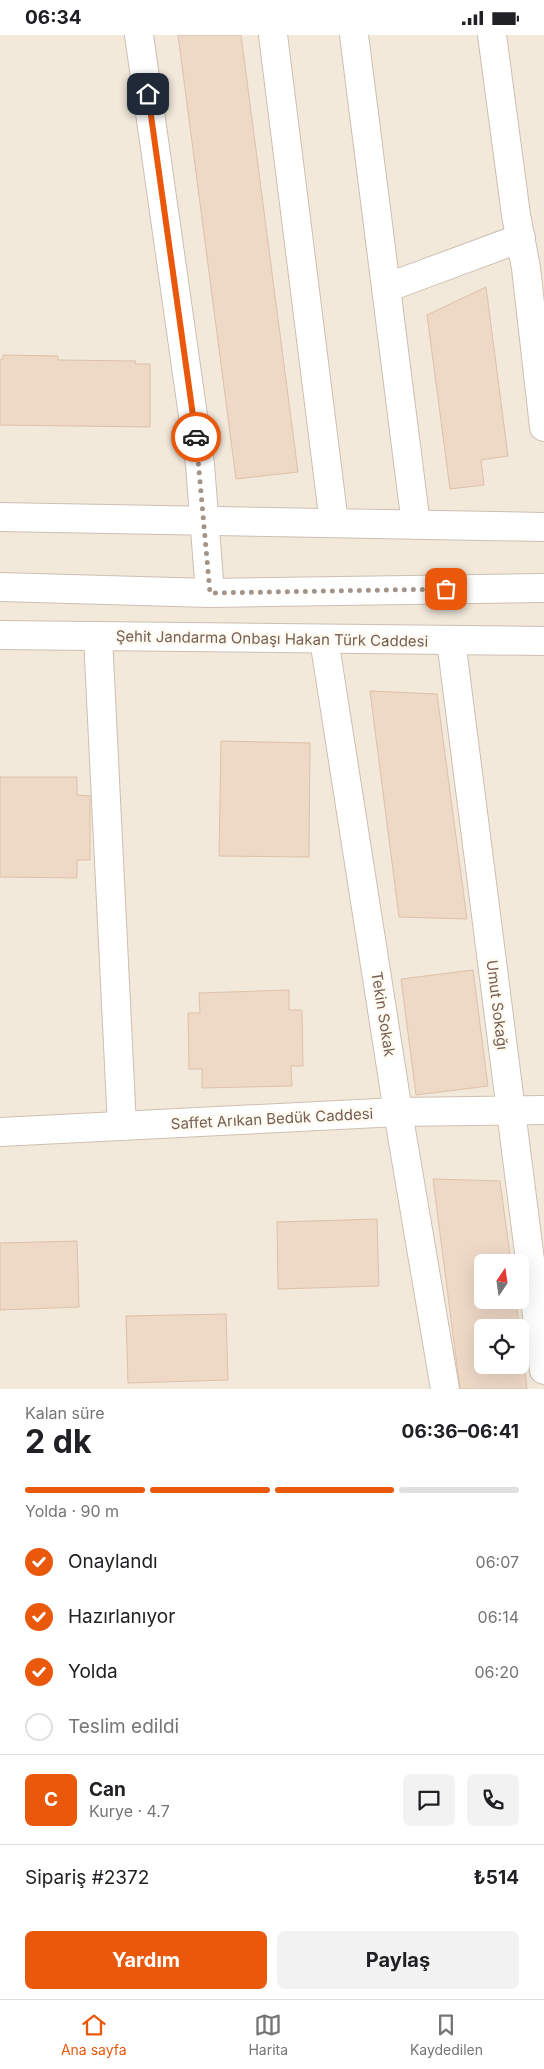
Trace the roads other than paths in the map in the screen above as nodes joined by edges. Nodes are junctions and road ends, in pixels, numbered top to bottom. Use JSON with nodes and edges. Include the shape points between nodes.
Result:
{"nodes":[{"id":1,"x":139,"y":35,"type":"edge"},
{"id":2,"x":273,"y":35,"type":"edge"},
{"id":3,"x":354,"y":35,"type":"edge"},
{"id":4,"x":492,"y":35,"type":"edge"},
{"id":5,"x":521,"y":238,"type":"junction"},
{"id":6,"x":386,"y":288,"type":"junction"},
{"id":7,"x":544,"y":427,"type":"edge"},
{"id":8,"x":0,"y":517,"type":"edge"},
{"id":9,"x":204,"y":521,"type":"junction"},
{"id":10,"x":334,"y":523,"type":"junction"},
{"id":11,"x":416,"y":525,"type":"junction"},
{"id":12,"x":544,"y":527,"type":"edge"},
{"id":13,"x":0,"y":587,"type":"edge"},
{"id":14,"x":544,"y":588,"type":"edge"},
{"id":15,"x":210,"y":593,"type":"junction"},
{"id":16,"x":0,"y":635,"type":"edge"},
{"id":17,"x":98,"y":637,"type":"junction"},
{"id":18,"x":324,"y":639,"type":"junction"},
{"id":19,"x":451,"y":640,"type":"junction"},
{"id":20,"x":544,"y":641,"type":"edge"},
{"id":21,"x":510,"y":1110,"type":"junction"},
{"id":22,"x":544,"y":1110,"type":"edge"},
{"id":23,"x":398,"y":1113,"type":"junction"},
{"id":24,"x":122,"y":1126,"type":"junction"},
{"id":25,"x":0,"y":1132,"type":"edge"},
{"id":26,"x":544,"y":1370,"type":"edge"},
{"id":27,"x":445,"y":1389,"type":"edge"}],
"edges":[{"from":1,"to":9,"type":"street","via":[[200,465]]},
{"from":2,"to":10,"type":"street"},
{"from":3,"to":6,"type":"street"},
{"from":4,"to":5,"type":"street"},
{"from":5,"to":6,"type":"street"},
{"from":5,"to":7,"type":"street"},
{"from":6,"to":11,"type":"street"},
{"from":8,"to":9,"type":"street"},
{"from":9,"to":10,"type":"street"},
{"from":9,"to":15,"type":"street"},
{"from":10,"to":11,"type":"street"},
{"from":11,"to":12,"type":"street"},
{"from":13,"to":15,"type":"street"},
{"from":14,"to":15,"type":"street"},
{"from":16,"to":17,"type":"street","name":"Şehit Jandarma Onbaşı Hakan Türk Caddesi"},
{"from":17,"to":18,"type":"street","name":"Şehit Jandarma Onbaşı Hakan Türk Caddesi"},
{"from":17,"to":24,"type":"street"},
{"from":18,"to":19,"type":"street","name":"Şehit Jandarma Onbaşı Hakan Türk Caddesi"},
{"from":18,"to":23,"type":"street","name":"Tekin Sokak"},
{"from":19,"to":20,"type":"street","name":"Şehit Jandarma Onbaşı Hakan Türk Caddesi"},
{"from":19,"to":21,"type":"street","name":"Umut Sokağı"},
{"from":21,"to":22,"type":"street","name":"Saffet Arıkan Bedük Caddesi"},
{"from":21,"to":23,"type":"street","name":"Saffet Arıkan Bedük Caddesi"},
{"from":21,"to":26,"type":"street","name":"Umut Sokağı"},
{"from":23,"to":24,"type":"street","name":"Saffet Arıkan Bedük Caddesi"},
{"from":23,"to":27,"type":"street","name":"Tekin Sokak"},
{"from":24,"to":25,"type":"street","name":"Saffet Arıkan Bedük Caddesi"}]}
